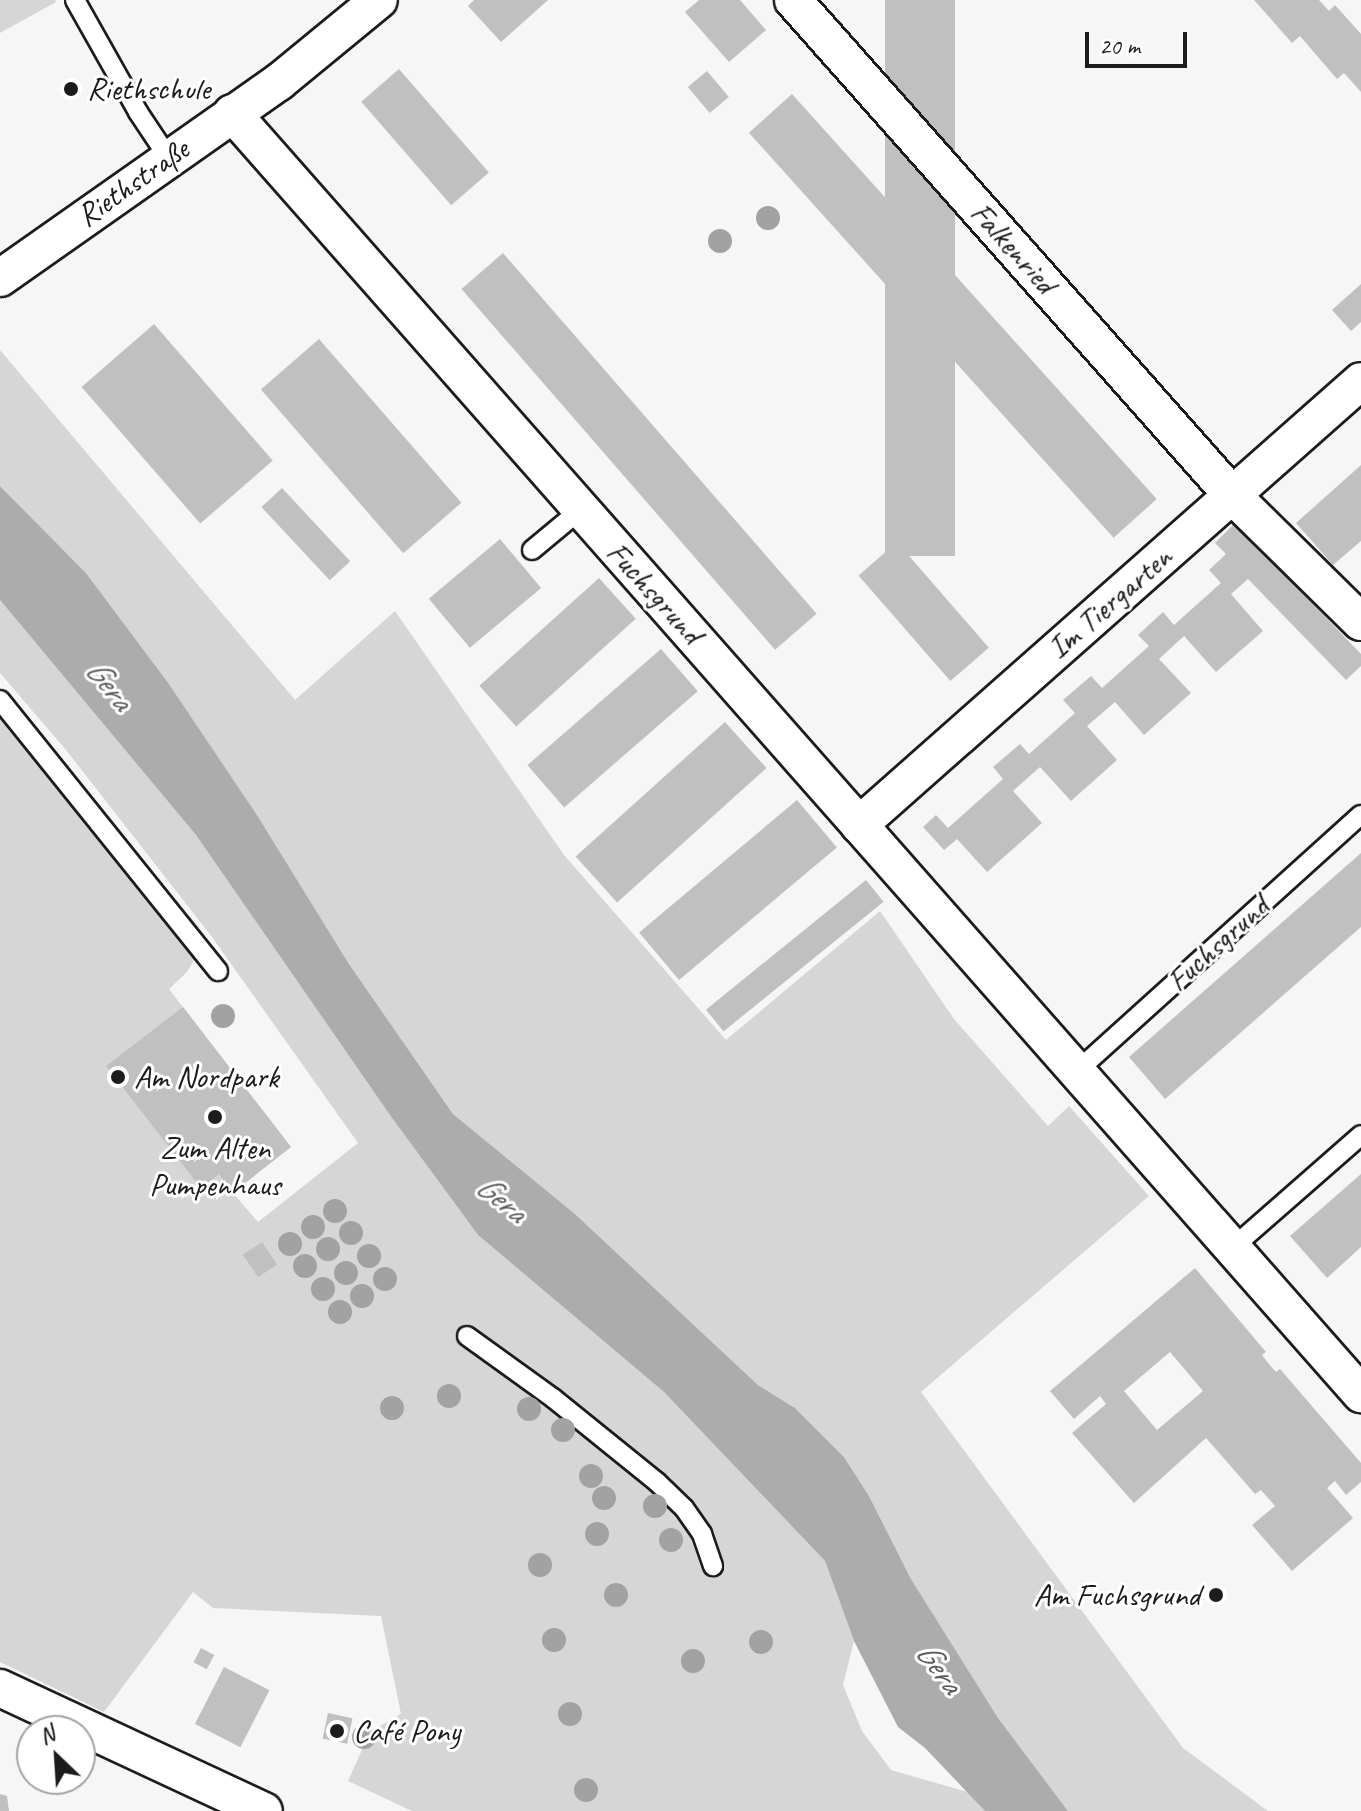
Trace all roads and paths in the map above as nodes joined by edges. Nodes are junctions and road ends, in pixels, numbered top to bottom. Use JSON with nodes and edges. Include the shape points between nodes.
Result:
{"nodes":[{"id":1,"x":75,"y":0,"type":"edge"},
{"id":2,"x":379,"y":0,"type":"edge"},
{"id":3,"x":793,"y":0,"type":"edge"},
{"id":4,"x":232,"y":113,"type":"junction"},
{"id":5,"x":168,"y":157,"type":"junction"},
{"id":6,"x":0,"y":278,"type":"edge"},
{"id":7,"x":1361,"y":381,"type":"edge"},
{"id":8,"x":1232,"y":495,"type":"junction"},
{"id":9,"x":580,"y":510,"type":"junction"},
{"id":10,"x":532,"y":550,"type":"dead end"},
{"id":11,"x":1361,"y":622,"type":"edge"},
{"id":12,"x":0,"y":700,"type":"edge"},
{"id":13,"x":1361,"y":815,"type":"edge"},
{"id":14,"x":859,"y":825,"type":"junction"},
{"id":15,"x":218,"y":971,"type":"dead end"},
{"id":16,"x":1075,"y":1073,"type":"junction"},
{"id":17,"x":1361,"y":1135,"type":"edge"},
{"id":18,"x":1231,"y":1249,"type":"junction"},
{"id":19,"x":467,"y":1336,"type":"dead end"},
{"id":20,"x":1361,"y":1394,"type":"edge"},
{"id":21,"x":713,"y":1566,"type":"dead end"},
{"id":22,"x":0,"y":1688,"type":"edge"},
{"id":23,"x":264,"y":1811,"type":"edge"}],
"edges":[{"from":1,"to":5,"type":"lane"},
{"from":2,"to":4,"type":"street","name":"Riethstraße","via":[[279,82]]},
{"from":3,"to":8,"type":"street","name":"Falkenried"},
{"from":4,"to":5,"type":"street","name":"Riethstraße"},
{"from":4,"to":9,"type":"street","name":"Fuchsgrund"},
{"from":5,"to":6,"type":"street","name":"Riethstraße"},
{"from":7,"to":8,"type":"street","name":"Im Tiergarten"},
{"from":8,"to":11,"type":"street","name":"Falkenried"},
{"from":8,"to":14,"type":"street","name":"Im Tiergarten"},
{"from":9,"to":10,"type":"lane"},
{"from":9,"to":14,"type":"street","name":"Fuchsgrund"},
{"from":12,"to":15,"type":"lane"},
{"from":13,"to":16,"type":"lane","name":"Fuchsgrund"},
{"from":14,"to":16,"type":"street","name":"Fuchsgrund"},
{"from":16,"to":18,"type":"street","name":"Fuchsgrund"},
{"from":17,"to":18,"type":"lane"},
{"from":18,"to":20,"type":"street","name":"Fuchsgrund"},
{"from":19,"to":21,"type":"lane","via":[[657,1482],[702,1534]]},
{"from":22,"to":23,"type":"street"}]}
